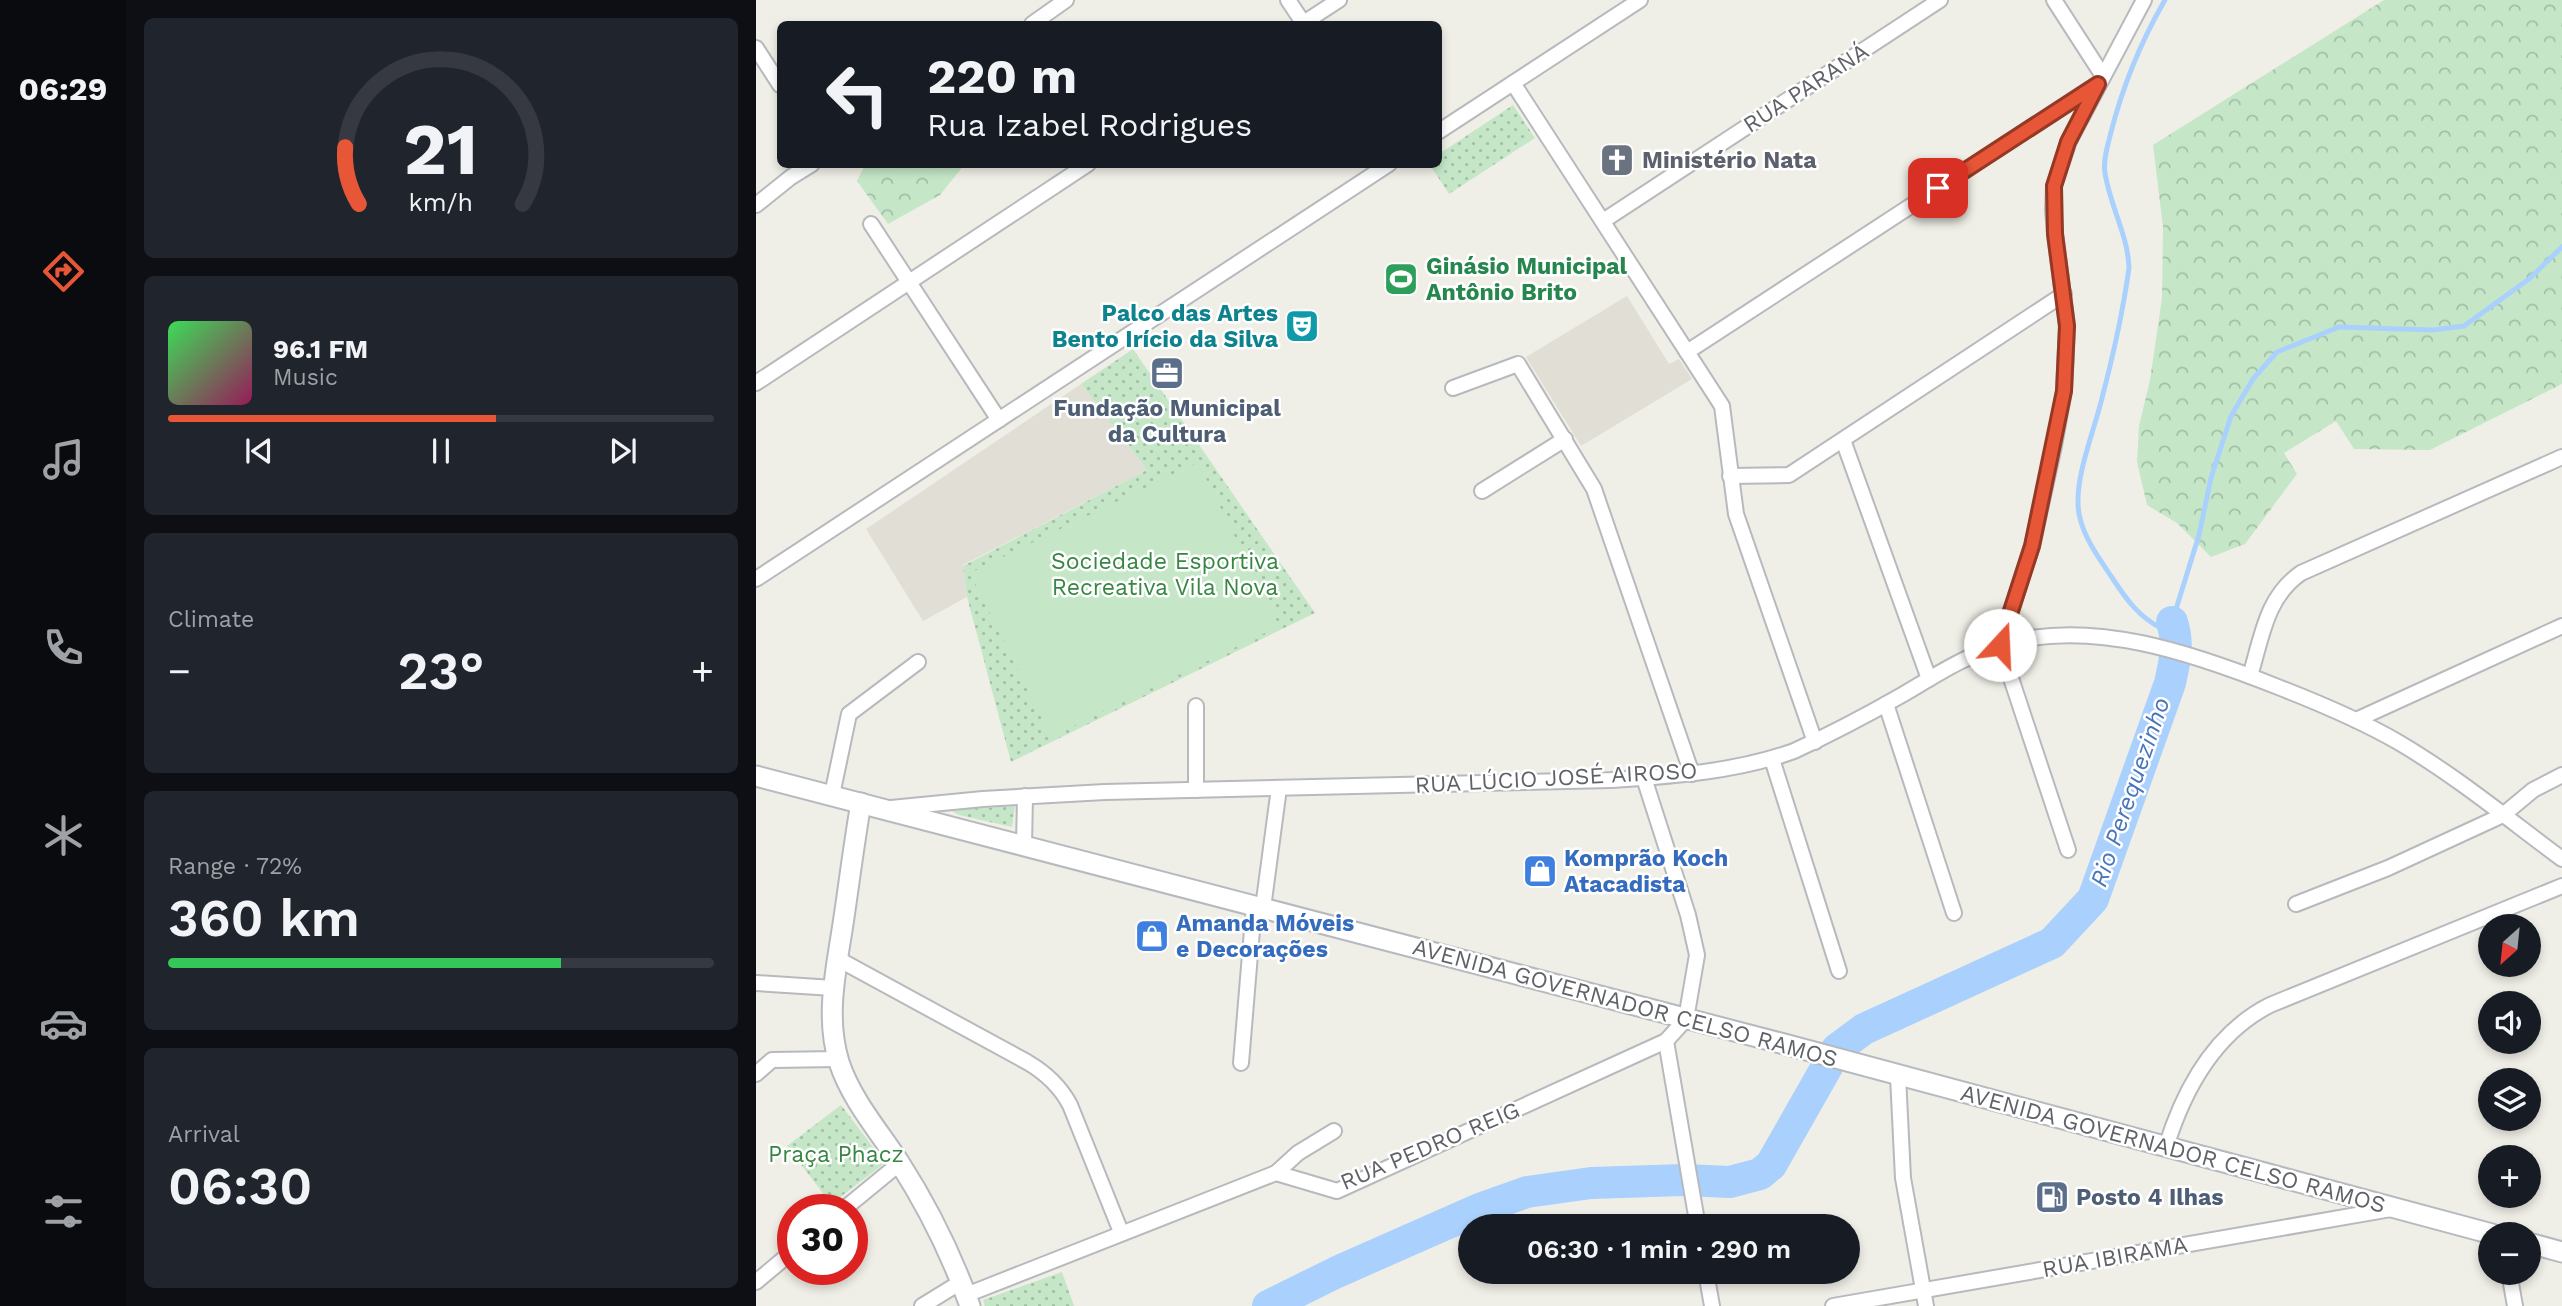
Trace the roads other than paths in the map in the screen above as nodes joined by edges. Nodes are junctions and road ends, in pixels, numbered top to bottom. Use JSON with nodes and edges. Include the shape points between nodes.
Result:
{"nodes":[{"id":1,"x":1066,"y":0,"type":"edge"},
{"id":2,"x":1288,"y":0,"type":"edge"},
{"id":3,"x":1339,"y":0,"type":"edge"},
{"id":4,"x":1640,"y":0,"type":"edge"},
{"id":5,"x":1940,"y":0,"type":"edge"},
{"id":6,"x":2054,"y":0,"type":"edge"},
{"id":7,"x":2144,"y":0,"type":"edge"},
{"id":8,"x":1036,"y":21,"type":"edge"},
{"id":9,"x":1301,"y":21,"type":"edge"},
{"id":10,"x":1308,"y":21,"type":"edge"},
{"id":11,"x":756,"y":48,"type":"edge"},
{"id":12,"x":777,"y":80,"type":"edge"},
{"id":13,"x":2101,"y":80,"type":"junction"},
{"id":14,"x":1513,"y":83,"type":"junction"},
{"id":15,"x":1442,"y":129,"type":"edge"},
{"id":16,"x":806,"y":168,"type":"edge"},
{"id":17,"x":1082,"y":168,"type":"edge"},
{"id":18,"x":1383,"y":168,"type":"edge"},
{"id":19,"x":756,"y":205,"type":"edge"},
{"id":20,"x":1603,"y":221,"type":"junction"},
{"id":21,"x":871,"y":224,"type":"dead end"},
{"id":22,"x":909,"y":282,"type":"junction"},
{"id":23,"x":2064,"y":294,"type":"junction"},
{"id":24,"x":1687,"y":352,"type":"junction"},
{"id":25,"x":756,"y":383,"type":"edge"},
{"id":26,"x":1453,"y":388,"type":"dead end"},
{"id":27,"x":999,"y":419,"type":"junction"},
{"id":28,"x":1565,"y":439,"type":"junction"},
{"id":29,"x":1843,"y":440,"type":"junction"},
{"id":30,"x":2562,"y":457,"type":"edge"},
{"id":31,"x":1730,"y":476,"type":"junction"},
{"id":32,"x":1482,"y":491,"type":"dead end"},
{"id":33,"x":756,"y":579,"type":"edge"},
{"id":34,"x":2562,"y":626,"type":"edge"},
{"id":35,"x":2000,"y":645,"type":"junction"},
{"id":36,"x":918,"y":662,"type":"dead end"},
{"id":37,"x":2250,"y":676,"type":"junction"},
{"id":38,"x":1929,"y":680,"type":"junction"},
{"id":39,"x":1886,"y":704,"type":"junction"},
{"id":40,"x":1196,"y":706,"type":"dead end"},
{"id":41,"x":2356,"y":720,"type":"junction"},
{"id":42,"x":1815,"y":742,"type":"junction"},
{"id":43,"x":1772,"y":759,"type":"junction"},
{"id":44,"x":1692,"y":774,"type":"junction"},
{"id":45,"x":2562,"y":775,"type":"edge"},
{"id":46,"x":756,"y":776,"type":"edge"},
{"id":47,"x":1644,"y":778,"type":"junction"},
{"id":48,"x":1279,"y":788,"type":"junction"},
{"id":49,"x":1196,"y":790,"type":"junction"},
{"id":50,"x":832,"y":795,"type":"junction"},
{"id":51,"x":1026,"y":796,"type":"junction"},
{"id":52,"x":861,"y":803,"type":"junction"},
{"id":53,"x":884,"y":809,"type":"junction"},
{"id":54,"x":2503,"y":815,"type":"junction"},
{"id":55,"x":1024,"y":845,"type":"junction"},
{"id":56,"x":2068,"y":850,"type":"dead end"},
{"id":57,"x":2562,"y":859,"type":"edge"},
{"id":58,"x":2562,"y":887,"type":"edge"},
{"id":59,"x":2296,"y":904,"type":"dead end"},
{"id":60,"x":1259,"y":907,"type":"junction"},
{"id":61,"x":1954,"y":913,"type":"dead end"},
{"id":62,"x":838,"y":959,"type":"junction"},
{"id":63,"x":1839,"y":971,"type":"dead end"},
{"id":64,"x":756,"y":983,"type":"edge"},
{"id":65,"x":833,"y":988,"type":"junction"},
{"id":66,"x":1686,"y":1019,"type":"junction"},
{"id":67,"x":1666,"y":1041,"type":"junction"},
{"id":68,"x":838,"y":1059,"type":"junction"},
{"id":69,"x":1241,"y":1063,"type":"dead end"},
{"id":70,"x":756,"y":1074,"type":"edge"},
{"id":71,"x":1898,"y":1076,"type":"junction"},
{"id":72,"x":1334,"y":1131,"type":"dead end"},
{"id":73,"x":2166,"y":1147,"type":"junction"},
{"id":74,"x":900,"y":1163,"type":"junction"},
{"id":75,"x":1276,"y":1173,"type":"junction"},
{"id":76,"x":862,"y":1194,"type":"edge"},
{"id":77,"x":2396,"y":1208,"type":"junction"},
{"id":78,"x":1696,"y":1214,"type":"edge"},
{"id":79,"x":2478,"y":1230,"type":"edge"},
{"id":80,"x":1121,"y":1232,"type":"junction"},
{"id":81,"x":2541,"y":1246,"type":"edge"},
{"id":82,"x":2562,"y":1252,"type":"edge"},
{"id":83,"x":777,"y":1264,"type":"edge"},
{"id":84,"x":756,"y":1282,"type":"edge"},
{"id":85,"x":1708,"y":1284,"type":"edge"},
{"id":86,"x":2512,"y":1285,"type":"edge"},
{"id":87,"x":1923,"y":1290,"type":"junction"},
{"id":88,"x":966,"y":1294,"type":"edge"},
{"id":89,"x":922,"y":1306,"type":"edge"},
{"id":90,"x":1712,"y":1306,"type":"edge"},
{"id":91,"x":1833,"y":1306,"type":"edge"},
{"id":92,"x":1926,"y":1306,"type":"edge"},
{"id":93,"x":2515,"y":1306,"type":"edge"}],
"edges":[{"from":1,"to":8,"type":"street"},
{"from":2,"to":9,"type":"street"},
{"from":3,"to":10,"type":"street"},
{"from":4,"to":14,"type":"street"},
{"from":5,"to":20,"type":"street","name":"RUA PARANÁ"},
{"from":6,"to":13,"type":"street"},
{"from":7,"to":13,"type":"street"},
{"from":11,"to":12,"type":"street"},
{"from":13,"to":23,"type":"street","via":[[2068,142],[2054,186]]},
{"from":13,"to":24,"type":"street"},
{"from":14,"to":15,"type":"street"},
{"from":14,"to":20,"type":"street"},
{"from":16,"to":19,"type":"street"},
{"from":17,"to":22,"type":"street"},
{"from":18,"to":27,"type":"street"},
{"from":20,"to":24,"type":"street"},
{"from":21,"to":22,"type":"street"},
{"from":22,"to":25,"type":"street"},
{"from":22,"to":27,"type":"street"},
{"from":23,"to":29,"type":"street"},
{"from":23,"to":35,"type":"street","via":[[2067,356],[2054,446],[2032,546]]},
{"from":24,"to":31,"type":"street","via":[[1722,406]]},
{"from":26,"to":28,"type":"street","via":[[1518,364]]},
{"from":27,"to":33,"type":"street"},
{"from":28,"to":32,"type":"street"},
{"from":28,"to":44,"type":"street","via":[[1598,501]]},
{"from":29,"to":31,"type":"street","via":[[1789,475]]},
{"from":29,"to":38,"type":"street"},
{"from":30,"to":37,"type":"street","via":[[2288,582],[2269,613]]},
{"from":31,"to":42,"type":"street","via":[[1736,514]]},
{"from":34,"to":41,"type":"street"},
{"from":35,"to":37,"type":"street","name":"RUA LÚCIO JOSÉ AIROSO","via":[[2074,636],[2162,647]]},
{"from":35,"to":38,"type":"street","name":"RUA LÚCIO JOSÉ AIROSO"},
{"from":35,"to":56,"type":"street"},
{"from":36,"to":50,"type":"street","via":[[849,714]]},
{"from":37,"to":41,"type":"street","name":"RUA LÚCIO JOSÉ AIROSO"},
{"from":38,"to":39,"type":"street","name":"RUA LÚCIO JOSÉ AIROSO"},
{"from":39,"to":42,"type":"street","name":"RUA LÚCIO JOSÉ AIROSO"},
{"from":39,"to":61,"type":"street"},
{"from":40,"to":49,"type":"street"},
{"from":41,"to":54,"type":"street","name":"RUA LÚCIO JOSÉ AIROSO","via":[[2424,758]]},
{"from":42,"to":43,"type":"street","name":"RUA LÚCIO JOSÉ AIROSO"},
{"from":43,"to":44,"type":"street","name":"RUA LÚCIO JOSÉ AIROSO"},
{"from":43,"to":63,"type":"street"},
{"from":44,"to":47,"type":"street","name":"RUA LÚCIO JOSÉ AIROSO"},
{"from":45,"to":54,"type":"street","via":[[2533,790]]},
{"from":46,"to":50,"type":"main road","name":"AVENIDA GOVERNADOR CELSO RAMOS"},
{"from":47,"to":48,"type":"street","name":"RUA LÚCIO JOSÉ AIROSO"},
{"from":47,"to":66,"type":"street","via":[[1694,935],[1697,955]]},
{"from":48,"to":49,"type":"street","name":"RUA LÚCIO JOSÉ AIROSO"},
{"from":48,"to":60,"type":"street"},
{"from":49,"to":51,"type":"street","name":"RUA LÚCIO JOSÉ AIROSO"},
{"from":50,"to":52,"type":"main road","name":"AVENIDA GOVERNADOR CELSO RAMOS"},
{"from":51,"to":53,"type":"street","name":"RUA LÚCIO JOSÉ AIROSO"},
{"from":51,"to":55,"type":"street"},
{"from":52,"to":53,"type":"main road","name":"AVENIDA GOVERNADOR CELSO RAMOS"},
{"from":52,"to":62,"type":"main road"},
{"from":53,"to":55,"type":"main road","name":"AVENIDA GOVERNADOR CELSO RAMOS"},
{"from":54,"to":57,"type":"street","name":"RUA LÚCIO JOSÉ AIROSO"},
{"from":54,"to":59,"type":"street"},
{"from":55,"to":60,"type":"main road","name":"AVENIDA GOVERNADOR CELSO RAMOS"},
{"from":58,"to":73,"type":"street","via":[[2250,1015],[2200,1071]]},
{"from":60,"to":66,"type":"main road","name":"AVENIDA GOVERNADOR CELSO RAMOS"},
{"from":60,"to":69,"type":"street"},
{"from":62,"to":65,"type":"main road"},
{"from":62,"to":80,"type":"street","via":[[1052,1079],[1070,1105]]},
{"from":64,"to":65,"type":"street"},
{"from":65,"to":68,"type":"main road","via":[[832,1028]]},
{"from":66,"to":67,"type":"street","name":"RUA PEDRO REIG"},
{"from":66,"to":71,"type":"main road","name":"AVENIDA GOVERNADOR CELSO RAMOS"},
{"from":67,"to":75,"type":"street","name":"RUA PEDRO REIG","via":[[1337,1191]]},
{"from":67,"to":78,"type":"street"},
{"from":68,"to":70,"type":"street","via":[[772,1059]]},
{"from":68,"to":74,"type":"main road","via":[[851,1090]]},
{"from":71,"to":73,"type":"main road","name":"AVENIDA GOVERNADOR CELSO RAMOS"},
{"from":71,"to":87,"type":"street","via":[[1903,1178]]},
{"from":72,"to":75,"type":"street"},
{"from":73,"to":77,"type":"main road","name":"AVENIDA GOVERNADOR CELSO RAMOS"},
{"from":74,"to":76,"type":"street"},
{"from":74,"to":88,"type":"main road"},
{"from":75,"to":80,"type":"street"},
{"from":77,"to":79,"type":"main road","name":"AVENIDA GOVERNADOR CELSO RAMOS"},
{"from":77,"to":87,"type":"street","name":"RUA IBIRAMA"},
{"from":80,"to":88,"type":"street"},
{"from":81,"to":82,"type":"main road"},
{"from":83,"to":84,"type":"street"},
{"from":85,"to":90,"type":"street"},
{"from":86,"to":93,"type":"street"},
{"from":87,"to":91,"type":"street","name":"RUA IBIRAMA"},
{"from":87,"to":92,"type":"street"},
{"from":88,"to":89,"type":"street"}]}
